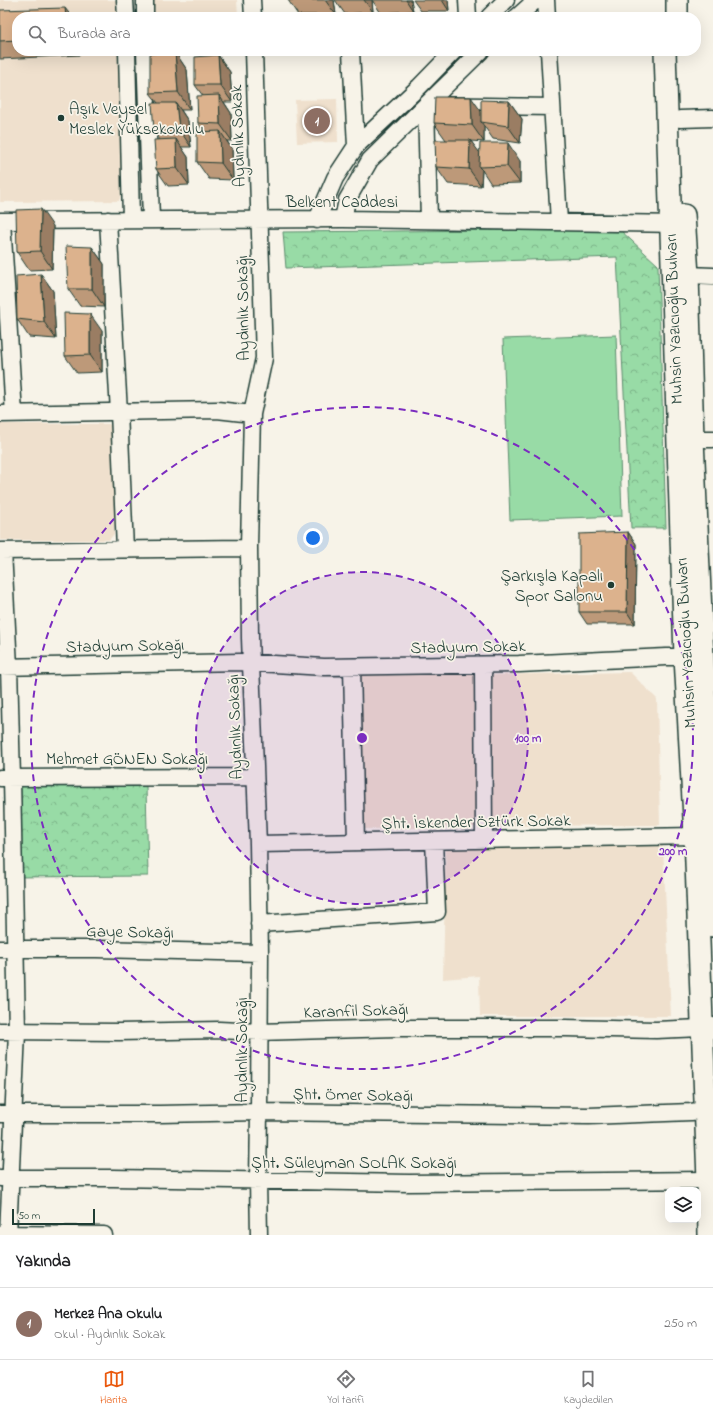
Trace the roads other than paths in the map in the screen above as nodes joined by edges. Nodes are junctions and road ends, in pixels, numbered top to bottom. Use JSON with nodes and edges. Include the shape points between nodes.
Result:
{"nodes":[{"id":1,"x":125,"y":0,"type":"edge"},
{"id":2,"x":145,"y":0,"type":"edge"},
{"id":3,"x":252,"y":0,"type":"edge"},
{"id":4,"x":467,"y":0,"type":"edge"},
{"id":5,"x":506,"y":0,"type":"edge"},
{"id":6,"x":536,"y":0,"type":"edge"},
{"id":7,"x":546,"y":0,"type":"edge"},
{"id":8,"x":664,"y":0,"type":"edge"},
{"id":9,"x":677,"y":0,"type":"edge"},
{"id":10,"x":126,"y":12,"type":"edge"},
{"id":11,"x":145,"y":12,"type":"edge"},
{"id":12,"x":252,"y":12,"type":"edge"},
{"id":13,"x":468,"y":12,"type":"edge"},
{"id":14,"x":494,"y":12,"type":"edge"},
{"id":15,"x":523,"y":12,"type":"edge"},
{"id":16,"x":547,"y":12,"type":"edge"},
{"id":17,"x":664,"y":12,"type":"edge"},
{"id":18,"x":677,"y":12,"type":"edge"},
{"id":19,"x":127,"y":56,"type":"edge"},
{"id":20,"x":145,"y":56,"type":"edge"},
{"id":21,"x":254,"y":56,"type":"edge"},
{"id":22,"x":351,"y":56,"type":"edge"},
{"id":23,"x":449,"y":56,"type":"edge"},
{"id":24,"x":476,"y":56,"type":"edge"},
{"id":25,"x":549,"y":56,"type":"edge"},
{"id":26,"x":665,"y":56,"type":"edge"},
{"id":27,"x":678,"y":56,"type":"edge"},
{"id":28,"x":426,"y":105,"type":"junction"},
{"id":29,"x":552,"y":107,"type":"junction"},
{"id":30,"x":713,"y":118,"type":"edge"},
{"id":31,"x":680,"y":119,"type":"junction"},
{"id":32,"x":356,"y":146,"type":"junction"},
{"id":33,"x":131,"y":219,"type":"junction"},
{"id":34,"x":151,"y":219,"type":"junction"},
{"id":35,"x":259,"y":219,"type":"junction"},
{"id":36,"x":343,"y":219,"type":"junction"},
{"id":37,"x":108,"y":220,"type":"junction"},
{"id":38,"x":317,"y":220,"type":"junction"},
{"id":39,"x":429,"y":220,"type":"junction"},
{"id":40,"x":1,"y":221,"type":"edge"},
{"id":41,"x":558,"y":222,"type":"junction"},
{"id":42,"x":677,"y":224,"type":"junction"},
{"id":43,"x":688,"y":275,"type":"junction"},
{"id":44,"x":713,"y":276,"type":"edge"},
{"id":45,"x":119,"y":412,"type":"junction"},
{"id":46,"x":7,"y":414,"type":"edge"},
{"id":47,"x":252,"y":414,"type":"junction"},
{"id":48,"x":703,"y":439,"type":"edge"},
{"id":49,"x":249,"y":547,"type":"junction"},
{"id":50,"x":125,"y":549,"type":"junction"},
{"id":51,"x":1,"y":551,"type":"edge"},
{"id":52,"x":700,"y":657,"type":"edge"},
{"id":53,"x":251,"y":664,"type":"junction"},
{"id":54,"x":483,"y":664,"type":"junction"},
{"id":55,"x":4,"y":667,"type":"edge"},
{"id":56,"x":352,"y":667,"type":"junction"},
{"id":57,"x":254,"y":777,"type":"junction"},
{"id":58,"x":6,"y":778,"type":"edge"},
{"id":59,"x":695,"y":836,"type":"junction"},
{"id":60,"x":484,"y":840,"type":"junction"},
{"id":61,"x":434,"y":841,"type":"junction"},
{"id":62,"x":356,"y":842,"type":"junction"},
{"id":63,"x":258,"y":844,"type":"junction"},
{"id":64,"x":7,"y":852,"type":"edge"},
{"id":65,"x":713,"y":923,"type":"edge"},
{"id":66,"x":258,"y":924,"type":"junction"},
{"id":67,"x":713,"y":926,"type":"edge"},
{"id":68,"x":0,"y":949,"type":"edge"},
{"id":69,"x":16,"y":949,"type":"junction"},
{"id":70,"x":260,"y":953,"type":"junction"},
{"id":71,"x":707,"y":1027,"type":"edge"},
{"id":72,"x":0,"y":1031,"type":"edge"},
{"id":73,"x":17,"y":1032,"type":"junction"},
{"id":74,"x":259,"y":1032,"type":"junction"},
{"id":75,"x":705,"y":1110,"type":"junction"},
{"id":76,"x":259,"y":1112,"type":"junction"},
{"id":77,"x":7,"y":1114,"type":"edge"},
{"id":78,"x":5,"y":1178,"type":"edge"},
{"id":79,"x":708,"y":1180,"type":"junction"},
{"id":80,"x":258,"y":1181,"type":"junction"},
{"id":81,"x":5,"y":1234,"type":"edge"},
{"id":82,"x":104,"y":1235,"type":"edge"},
{"id":83,"x":259,"y":1235,"type":"edge"},
{"id":84,"x":709,"y":1235,"type":"edge"}],
"edges":[{"from":1,"to":10,"type":"street"},
{"from":2,"to":11,"type":"street"},
{"from":3,"to":12,"type":"street"},
{"from":4,"to":13,"type":"street"},
{"from":5,"to":14,"type":"street"},
{"from":6,"to":15,"type":"street"},
{"from":7,"to":16,"type":"street"},
{"from":8,"to":17,"type":"main road"},
{"from":9,"to":18,"type":"main road"},
{"from":19,"to":33,"type":"street"},
{"from":20,"to":34,"type":"street"},
{"from":21,"to":35,"type":"street","name":"Aydınlık Sokak"},
{"from":22,"to":32,"type":"street"},
{"from":23,"to":32,"type":"street"},
{"from":24,"to":28,"type":"street"},
{"from":25,"to":29,"type":"street"},
{"from":26,"to":42,"type":"main road","name":"Muhsin Yazıcıoğlu Bulvarı"},
{"from":27,"to":31,"type":"main road","name":"Muhsin Yazıcıoğlu Bulvarı"},
{"from":28,"to":29,"type":"street"},
{"from":28,"to":36,"type":"street","via":[[370,160],[347,200]]},
{"from":28,"to":39,"type":"street"},
{"from":29,"to":41,"type":"street"},
{"from":30,"to":31,"type":"street"},
{"from":31,"to":42,"type":"main road","name":"Muhsin Yazıcıoğlu Bulvarı"},
{"from":32,"to":38,"type":"street","via":[[335,178]]},
{"from":33,"to":34,"type":"street","name":"Belkent Caddesi"},
{"from":33,"to":37,"type":"street","name":"Belkent Caddesi"},
{"from":34,"to":35,"type":"street","name":"Belkent Caddesi"},
{"from":35,"to":38,"type":"street","name":"Belkent Caddesi"},
{"from":35,"to":47,"type":"street","name":"Aydınlık Sokağı","via":[[264,358]]},
{"from":36,"to":38,"type":"street","name":"Belkent Caddesi"},
{"from":36,"to":39,"type":"street","name":"Belkent Caddesi"},
{"from":37,"to":40,"type":"street","name":"Belkent Caddesi"},
{"from":37,"to":45,"type":"street"},
{"from":39,"to":41,"type":"street","name":"Belkent Caddesi"},
{"from":40,"to":46,"type":"street"},
{"from":41,"to":42,"type":"street","name":"Belkent Caddesi"},
{"from":42,"to":43,"type":"main road","name":"Muhsin Yazıcıoğlu Bulvarı"},
{"from":42,"to":52,"type":"main road","name":"Muhsin Yazıcıoğlu Bulvarı"},
{"from":43,"to":44,"type":"street"},
{"from":43,"to":48,"type":"main road","name":"Muhsin Yazıcıoğlu Bulvarı"},
{"from":45,"to":46,"type":"street"},
{"from":45,"to":47,"type":"street","via":[[217,410]]},
{"from":45,"to":50,"type":"street"},
{"from":47,"to":49,"type":"street","name":"Aydınlık Sokağı"},
{"from":48,"to":52,"type":"main road","name":"Muhsin Yazıcıoğlu Bulvarı"},
{"from":49,"to":50,"type":"street"},
{"from":49,"to":53,"type":"street","name":"Aydınlık Sokağı"},
{"from":50,"to":51,"type":"street"},
{"from":51,"to":55,"type":"street"},
{"from":52,"to":54,"type":"street","name":"Stadyum Sokak"},
{"from":52,"to":59,"type":"main road","name":"Muhsin Yazıcıoğlu Bulvarı"},
{"from":52,"to":65,"type":"main road","name":"Muhsin Yazıcıoğlu Bulvarı"},
{"from":53,"to":55,"type":"street","name":"Stadyum Sokağı","via":[[240,662]]},
{"from":53,"to":56,"type":"street","name":"Stadyum Sokak"},
{"from":53,"to":57,"type":"street","name":"Aydınlık Sokağı"},
{"from":54,"to":56,"type":"street","name":"Stadyum Sokak"},
{"from":54,"to":60,"type":"street"},
{"from":55,"to":58,"type":"street"},
{"from":56,"to":62,"type":"street"},
{"from":57,"to":58,"type":"street","name":"Mehmet GÖNEN Sokağı"},
{"from":57,"to":63,"type":"street","name":"Aydınlık Sokağı"},
{"from":58,"to":64,"type":"street"},
{"from":59,"to":60,"type":"street","name":"Şht. İskender Öztürk Sokak"},
{"from":59,"to":71,"type":"main road","name":"Muhsin Yazıcıoğlu Bulvarı"},
{"from":60,"to":61,"type":"street","name":"Şht. İskender Öztürk Sokak"},
{"from":61,"to":62,"type":"street","name":"Şht. İskender Öztürk Sokak"},
{"from":61,"to":66,"type":"street","via":[[437,912]]},
{"from":62,"to":63,"type":"street","name":"Şht. İskender Öztürk Sokak"},
{"from":63,"to":66,"type":"street","name":"Aydınlık Sokağı"},
{"from":64,"to":69,"type":"street"},
{"from":65,"to":67,"type":"main road","name":"Muhsin Yazıcıoğlu Bulvarı"},
{"from":66,"to":70,"type":"street","name":"Aydınlık Sokağı"},
{"from":68,"to":69,"type":"street","name":"Gaye Sokağı"},
{"from":69,"to":70,"type":"street","name":"Gaye Sokağı"},
{"from":69,"to":73,"type":"street"},
{"from":70,"to":74,"type":"street","name":"Aydınlık Sokağı"},
{"from":71,"to":74,"type":"street","name":"Karanfil Sokağı","via":[[656,1030],[396,1028]]},
{"from":71,"to":75,"type":"main road","name":"Muhsin Yazıcıoğlu Bulvarı"},
{"from":72,"to":73,"type":"street","name":"Karanfil Sokağı"},
{"from":73,"to":74,"type":"street","name":"Karanfil Sokağı"},
{"from":73,"to":77,"type":"street"},
{"from":74,"to":76,"type":"street","name":"Aydınlık Sokağı"},
{"from":75,"to":76,"type":"street","name":"Şht. Ömer Sokağı","via":[[589,1116]]},
{"from":75,"to":79,"type":"main road","name":"Muhsin Yazıcıoğlu Bulvarı"},
{"from":76,"to":77,"type":"street","name":"Şht. Ömer Sokağı"},
{"from":76,"to":80,"type":"street","name":"Aydınlık Sokağı"},
{"from":77,"to":78,"type":"street"},
{"from":78,"to":80,"type":"street","name":"Şht. Süleyman SOLAK Sokağı"},
{"from":78,"to":81,"type":"street"},
{"from":79,"to":80,"type":"street","name":"Şht. Süleyman SOLAK Sokağı","via":[[417,1183]]},
{"from":79,"to":84,"type":"main road","name":"Muhsin Yazıcıoğlu Bulvarı"},
{"from":80,"to":83,"type":"street","name":"Aydınlık Sokağı"},
{"from":81,"to":82,"type":"street"}]}
